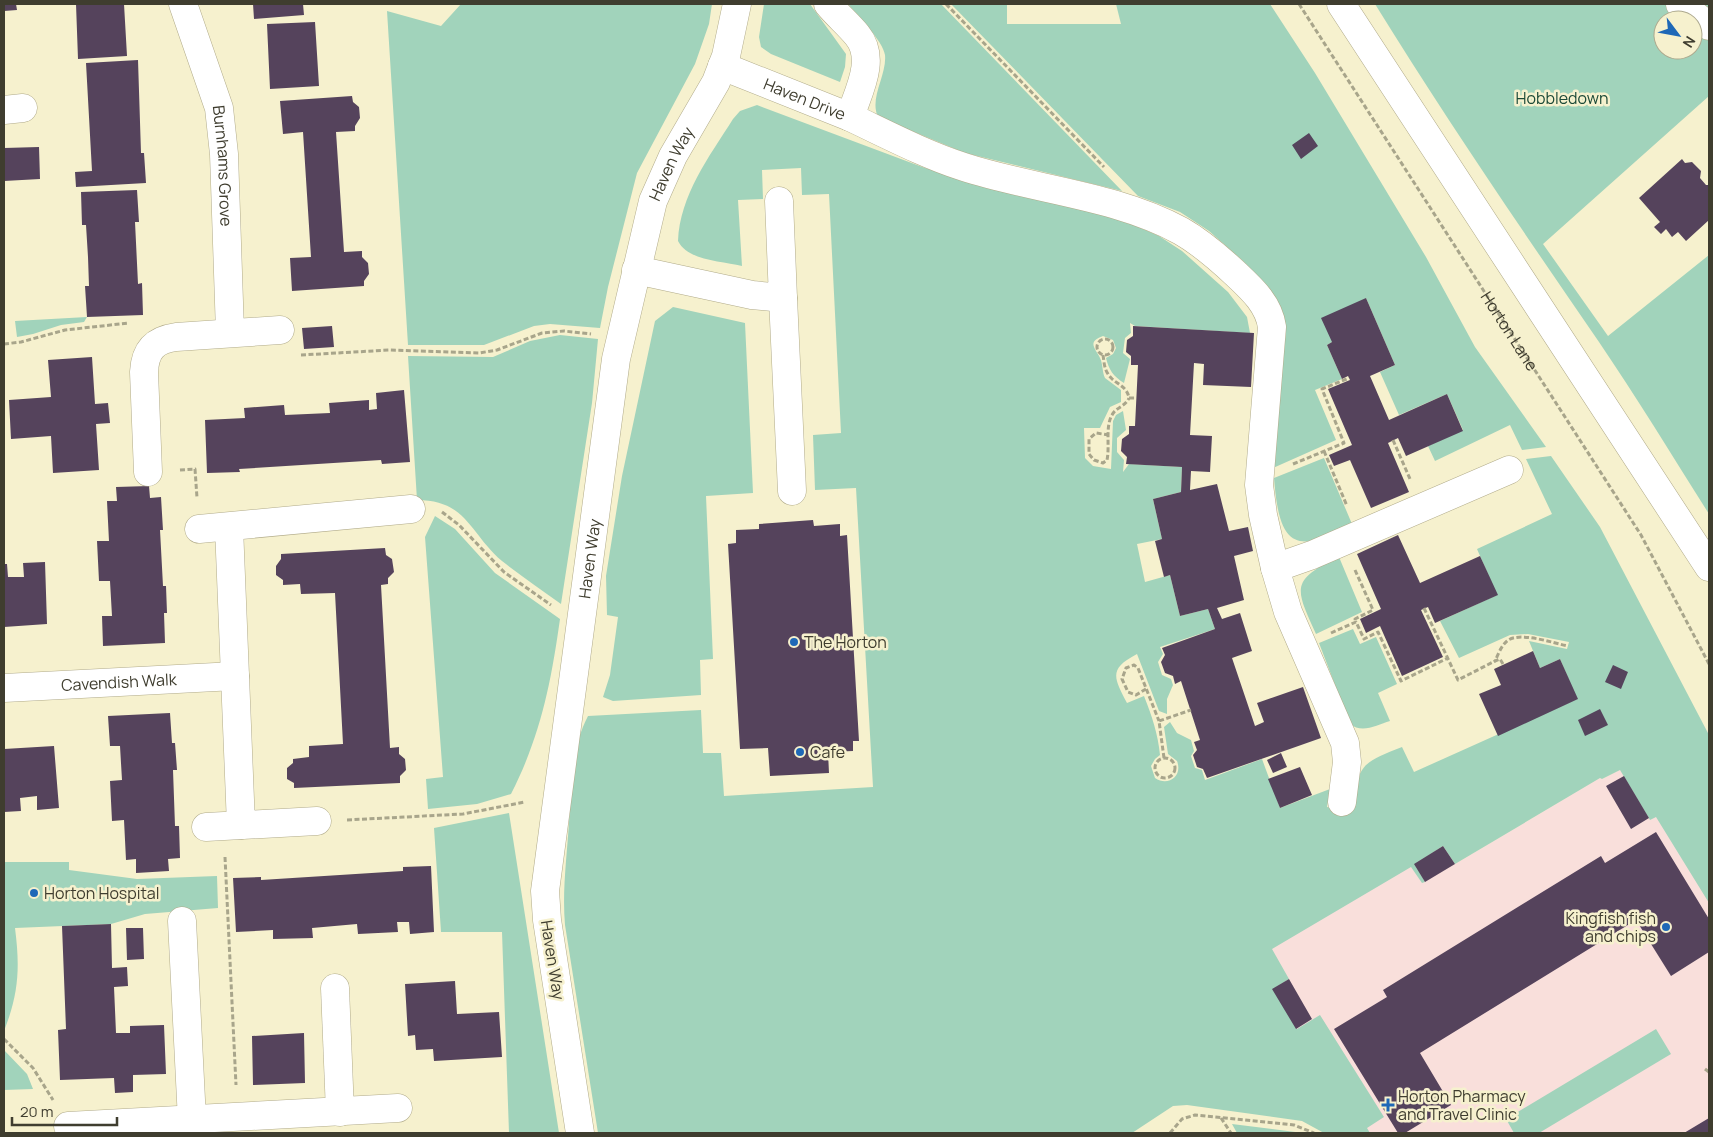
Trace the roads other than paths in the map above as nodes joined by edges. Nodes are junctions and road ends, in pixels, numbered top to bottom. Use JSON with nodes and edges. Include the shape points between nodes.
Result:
{"nodes":[{"id":1,"x":183,"y":4,"type":"edge"},
{"id":2,"x":738,"y":4,"type":"edge"},
{"id":3,"x":828,"y":4,"type":"edge"},
{"id":4,"x":1341,"y":4,"type":"edge"},
{"id":5,"x":1680,"y":4,"type":"edge"},
{"id":6,"x":1709,"y":26,"type":"edge"},
{"id":7,"x":722,"y":66,"type":"junction"},
{"id":8,"x":850,"y":117,"type":"junction"},
{"id":9,"x":779,"y":201,"type":"dead end"},
{"id":10,"x":636,"y":270,"type":"junction"},
{"id":11,"x":783,"y":298,"type":"junction"},
{"id":12,"x":280,"y":330,"type":"road end"},
{"id":13,"x":230,"y":332,"type":"junction"},
{"id":14,"x":1509,"y":470,"type":"dead end"},
{"id":15,"x":148,"y":472,"type":"road end"},
{"id":16,"x":792,"y":491,"type":"dead end"},
{"id":17,"x":411,"y":509,"type":"road end"},
{"id":18,"x":229,"y":527,"type":"junction"},
{"id":19,"x":198,"y":528,"type":"road end"},
{"id":20,"x":1707,"y":566,"type":"edge"},
{"id":21,"x":1275,"y":568,"type":"junction"},
{"id":22,"x":235,"y":676,"type":"junction"},
{"id":23,"x":4,"y":688,"type":"edge"},
{"id":24,"x":1342,"y":802,"type":"dead end"},
{"id":25,"x":317,"y":821,"type":"road end"},
{"id":26,"x":182,"y":922,"type":"dead end"},
{"id":27,"x":335,"y":988,"type":"dead end"},
{"id":28,"x":398,"y":1108,"type":"dead end"},
{"id":29,"x":340,"y":1112,"type":"junction"},
{"id":30,"x":192,"y":1120,"type":"junction"},
{"id":31,"x":250,"y":1123,"type":"edge"},
{"id":32,"x":68,"y":1126,"type":"road end"},
{"id":33,"x":580,"y":1133,"type":"edge"}],
"edges":[{"from":1,"to":13,"type":"street","name":"Burnhams Grove","via":[[219,108],[224,154]]},
{"from":2,"to":7,"type":"street","name":"Haven Way"},
{"from":3,"to":8,"type":"street","name":"Haven Drive","via":[[858,36],[866,53],[864,73]]},
{"from":4,"to":20,"type":"street"},
{"from":5,"to":6,"type":"street"},
{"from":7,"to":8,"type":"street","name":"Haven Drive"},
{"from":7,"to":10,"type":"street","name":"Haven Way","via":[[657,189]]},
{"from":8,"to":21,"type":"street","via":[[945,161],[1156,219],[1193,239],[1224,263],[1255,294],[1271,317],[1260,478],[1263,515]]},
{"from":9,"to":11,"type":"street"},
{"from":10,"to":11,"type":"street","via":[[752,295]]},
{"from":10,"to":33,"type":"street","name":"Haven Way","via":[[611,390],[546,878],[546,905]]},
{"from":11,"to":16,"type":"street"},
{"from":12,"to":13,"type":"street"},
{"from":13,"to":15,"type":"street","via":[[165,339],[147,353],[144,372]]},
{"from":14,"to":21,"type":"street","via":[[1312,556]]},
{"from":17,"to":18,"type":"street"},
{"from":18,"to":19,"type":"street"},
{"from":18,"to":22,"type":"street"},
{"from":21,"to":24,"type":"street","via":[[1288,612],[1345,742],[1348,762]]},
{"from":22,"to":23,"type":"street","name":"Cavendish Walk"},
{"from":22,"to":25,"type":"street","via":[[223,826]]},
{"from":26,"to":30,"type":"street"},
{"from":27,"to":29,"type":"street"},
{"from":28,"to":29,"type":"street"},
{"from":29,"to":31,"type":"street"},
{"from":30,"to":31,"type":"street"},
{"from":30,"to":32,"type":"street"}]}
